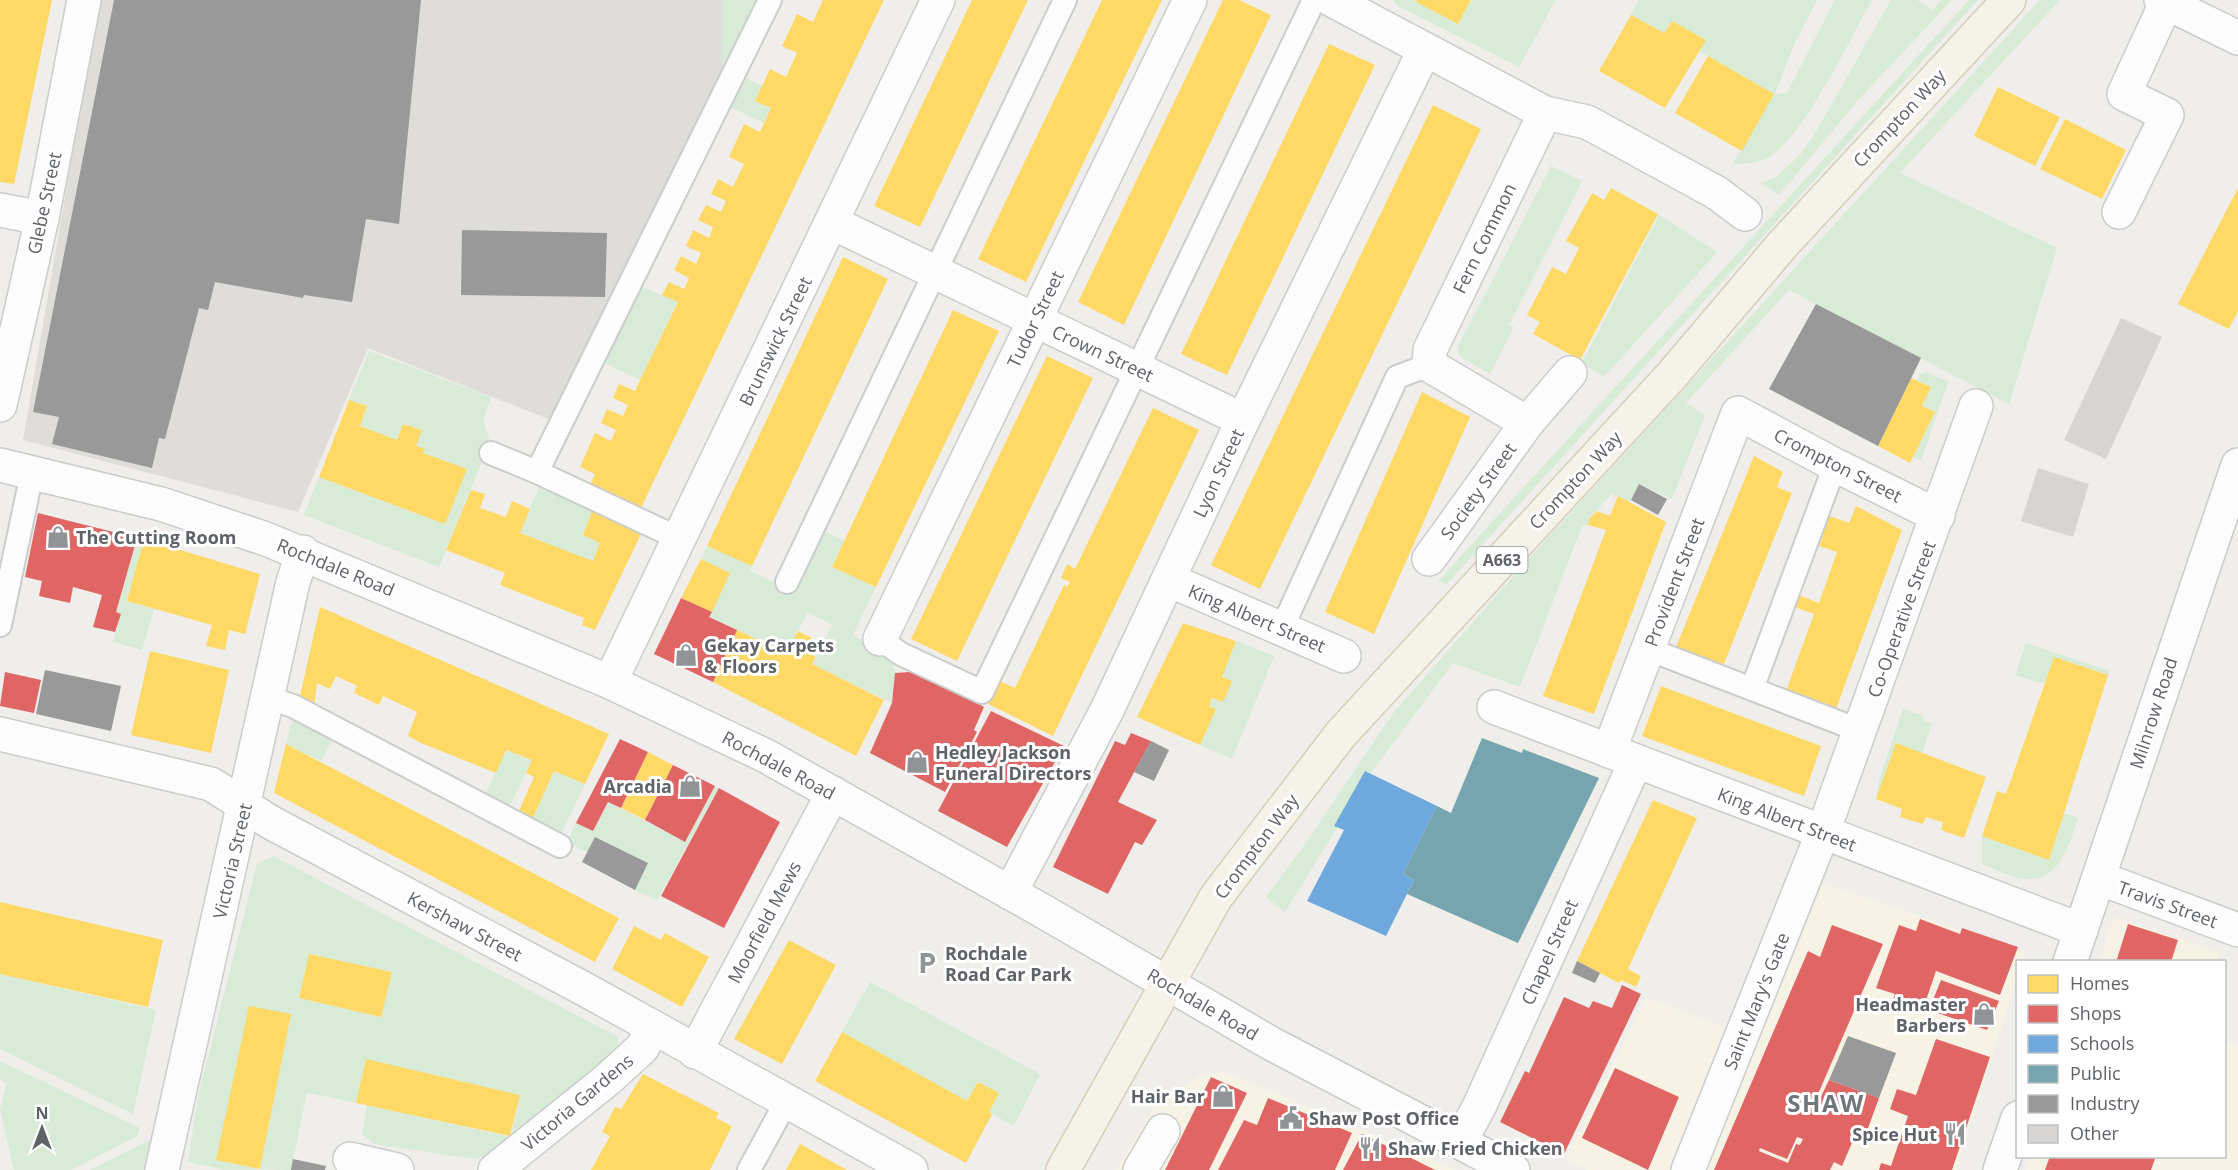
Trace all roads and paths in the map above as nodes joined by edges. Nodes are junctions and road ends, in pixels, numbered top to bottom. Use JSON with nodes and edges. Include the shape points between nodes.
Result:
{"nodes":[{"id":1,"x":84,"y":0,"type":"edge"},
{"id":2,"x":770,"y":0,"type":"edge"},
{"id":3,"x":938,"y":0,"type":"edge"},
{"id":4,"x":1065,"y":0,"type":"edge"},
{"id":5,"x":1190,"y":0,"type":"edge"},
{"id":6,"x":2009,"y":0,"type":"edge"},
{"id":7,"x":1331,"y":1,"type":"edge"},
{"id":8,"x":2164,"y":1,"type":"edge"},
{"id":9,"x":2238,"y":38,"type":"edge"},
{"id":10,"x":1424,"y":51,"type":"junction"},
{"id":11,"x":1545,"y":113,"type":"junction"},
{"id":12,"x":0,"y":210,"type":"edge"},
{"id":13,"x":2119,"y":212,"type":"dead end"},
{"id":14,"x":1745,"y":214,"type":"dead end"},
{"id":15,"x":42,"y":218,"type":"junction"},
{"id":16,"x":833,"y":223,"type":"junction"},
{"id":17,"x":933,"y":271,"type":"junction"},
{"id":18,"x":1034,"y":320,"type":"junction"},
{"id":19,"x":1429,"y":365,"type":"junction"},
{"id":20,"x":1135,"y":368,"type":"junction"},
{"id":21,"x":1570,"y":373,"type":"dead end"},
{"id":22,"x":0,"y":405,"type":"edge"},
{"id":23,"x":1976,"y":406,"type":"dead end"},
{"id":24,"x":1738,"y":413,"type":"joint"},
{"id":25,"x":1243,"y":420,"type":"junction"},
{"id":26,"x":1527,"y":423,"type":"junction"},
{"id":27,"x":492,"y":453,"type":"dead end"},
{"id":28,"x":0,"y":465,"type":"edge"},
{"id":29,"x":1835,"y":465,"type":"junction"},
{"id":30,"x":2238,"y":465,"type":"edge"},
{"id":31,"x":537,"y":471,"type":"junction"},
{"id":32,"x":32,"y":473,"type":"junction"},
{"id":33,"x":1938,"y":516,"type":"junction"},
{"id":34,"x":2228,"y":524,"type":"edge"},
{"id":35,"x":678,"y":538,"type":"junction"},
{"id":36,"x":303,"y":552,"type":"junction"},
{"id":37,"x":1429,"y":559,"type":"dead end"},
{"id":38,"x":1169,"y":580,"type":"junction"},
{"id":39,"x":786,"y":582,"type":"dead end"},
{"id":40,"x":0,"y":625,"type":"edge"},
{"id":41,"x":1282,"y":627,"type":"junction"},
{"id":42,"x":880,"y":639,"type":"joint"},
{"id":43,"x":1648,"y":649,"type":"junction"},
{"id":44,"x":1344,"y":656,"type":"dead end"},
{"id":45,"x":610,"y":682,"type":"junction"},
{"id":46,"x":1752,"y":689,"type":"junction"},
{"id":47,"x":269,"y":698,"type":"junction"},
{"id":48,"x":1494,"y":706,"type":"dead end"},
{"id":49,"x":1860,"y":731,"type":"junction"},
{"id":50,"x":0,"y":734,"type":"edge"},
{"id":51,"x":1623,"y":756,"type":"junction"},
{"id":52,"x":833,"y":793,"type":"junction"},
{"id":53,"x":245,"y":805,"type":"junction"},
{"id":54,"x":1823,"y":832,"type":"junction"},
{"id":55,"x":560,"y":846,"type":"dead end"},
{"id":56,"x":2099,"y":879,"type":"junction"},
{"id":57,"x":1010,"y":893,"type":"junction"},
{"id":58,"x":2081,"y":930,"type":"junction"},
{"id":59,"x":2238,"y":930,"type":"edge"},
{"id":60,"x":2071,"y":960,"type":"edge"},
{"id":61,"x":1167,"y":982,"type":"junction"},
{"id":62,"x":653,"y":1028,"type":"junction"},
{"id":63,"x":695,"y":1052,"type":"junction"},
{"id":64,"x":786,"y":1102,"type":"junction"},
{"id":65,"x":2016,"y":1124,"type":"edge"},
{"id":66,"x":1163,"y":1131,"type":"dead end"},
{"id":67,"x":1460,"y":1142,"type":"junction"},
{"id":68,"x":350,"y":1159,"type":"dead end"},
{"id":69,"x":894,"y":1166,"type":"edge"},
{"id":70,"x":162,"y":1170,"type":"edge"},
{"id":71,"x":397,"y":1170,"type":"edge"},
{"id":72,"x":495,"y":1170,"type":"edge"},
{"id":73,"x":749,"y":1170,"type":"edge"},
{"id":74,"x":1063,"y":1170,"type":"edge"},
{"id":75,"x":1140,"y":1170,"type":"edge"},
{"id":76,"x":1513,"y":1170,"type":"edge"},
{"id":77,"x":1688,"y":1170,"type":"edge"},
{"id":78,"x":2000,"y":1170,"type":"edge"}],
"edges":[{"from":1,"to":15,"type":"street","name":"Glebe Street"},
{"from":2,"to":31,"type":"lane"},
{"from":3,"to":16,"type":"street","name":"Brunswick Street"},
{"from":4,"to":17,"type":"lane"},
{"from":5,"to":18,"type":"street","name":"Tudor Street"},
{"from":6,"to":61,"type":"main road","name":"Crompton Way","number":"A663","via":[[1784,243],[1672,375],[1341,734],[1216,897]]},
{"from":7,"to":10,"type":"street"},
{"from":7,"to":20,"type":"lane"},
{"from":8,"to":9,"type":"street"},
{"from":8,"to":13,"type":"street","via":[[2124,94],[2167,115]]},
{"from":10,"to":11,"type":"street"},
{"from":10,"to":25,"type":"street","name":"Lyon Street"},
{"from":11,"to":14,"type":"street","via":[[1587,122],[1717,193]]},
{"from":11,"to":19,"type":"street","name":"Fern Common","via":[[1430,350]]},
{"from":12,"to":15,"type":"street"},
{"from":15,"to":22,"type":"street","name":"Glebe Street"},
{"from":16,"to":17,"type":"street","name":"Crown Street"},
{"from":16,"to":35,"type":"street","name":"Brunswick Street"},
{"from":17,"to":18,"type":"street","name":"Crown Street"},
{"from":17,"to":39,"type":"lane"},
{"from":18,"to":20,"type":"street","name":"Crown Street"},
{"from":18,"to":42,"type":"street","name":"Tudor Street"},
{"from":19,"to":26,"type":"street","name":"Society Street"},
{"from":19,"to":41,"type":"lane","via":[[1397,377]]},
{"from":20,"to":25,"type":"street","name":"Crown Street"},
{"from":20,"to":42,"type":"lane","via":[[982,692],[901,654]]},
{"from":21,"to":26,"type":"street","name":"Society Street"},
{"from":23,"to":33,"type":"street","name":"Co-Operative Street"},
{"from":24,"to":29,"type":"street","name":"Crompton Street"},
{"from":24,"to":43,"type":"street","name":"Provident Street"},
{"from":25,"to":38,"type":"street","name":"Lyon Street"},
{"from":26,"to":37,"type":"street","name":"Society Street"},
{"from":27,"to":31,"type":"lane"},
{"from":28,"to":32,"type":"street","name":"Rochdale Road"},
{"from":29,"to":33,"type":"street","name":"Crompton Street"},
{"from":29,"to":46,"type":"lane"},
{"from":30,"to":34,"type":"street","name":"Milnrow Road"},
{"from":31,"to":35,"type":"lane"},
{"from":32,"to":36,"type":"street","name":"Rochdale Road","via":[[161,504]]},
{"from":32,"to":40,"type":"lane"},
{"from":33,"to":49,"type":"street","name":"Co-Operative Street"},
{"from":34,"to":56,"type":"street","name":"Milnrow Road"},
{"from":35,"to":45,"type":"street","name":"Brunswick Street"},
{"from":36,"to":45,"type":"street","name":"Rochdale Road"},
{"from":36,"to":47,"type":"street","name":"Victoria Street"},
{"from":38,"to":41,"type":"street","name":"King Albert Street"},
{"from":38,"to":57,"type":"street","name":"Lyon Street","via":[[1107,710]]},
{"from":41,"to":44,"type":"street","name":"King Albert Street"},
{"from":43,"to":46,"type":"lane"},
{"from":43,"to":51,"type":"street","name":"Provident Street"},
{"from":45,"to":52,"type":"street","name":"Rochdale Road","via":[[766,756]]},
{"from":46,"to":49,"type":"lane"},
{"from":47,"to":53,"type":"street","name":"Victoria Street"},
{"from":47,"to":55,"type":"lane","via":[[293,706]]},
{"from":48,"to":51,"type":"street","name":"King Albert Street"},
{"from":49,"to":54,"type":"street","name":"Co-Operative Street"},
{"from":50,"to":53,"type":"street","name":"Kershaw Street","via":[[210,783]]},
{"from":51,"to":54,"type":"street","name":"King Albert Street"},
{"from":51,"to":67,"type":"street","name":"Chapel Street","via":[[1479,1107]]},
{"from":52,"to":57,"type":"street","name":"Rochdale Road"},
{"from":52,"to":63,"type":"street","name":"Moorfield Mews"},
{"from":53,"to":62,"type":"street","name":"Kershaw Street"},
{"from":53,"to":70,"type":"street","name":"Victoria Street"},
{"from":54,"to":58,"type":"street","name":"King Albert Street"},
{"from":54,"to":77,"type":"street","name":"Saint Mary's Gate"},
{"from":56,"to":58,"type":"street","name":"Milnrow Road"},
{"from":56,"to":59,"type":"street","name":"Travis Street"},
{"from":57,"to":61,"type":"street","name":"Rochdale Road"},
{"from":58,"to":60,"type":"street","name":"Milnrow Road"},
{"from":61,"to":67,"type":"street","name":"Rochdale Road","via":[[1272,1044]]},
{"from":61,"to":74,"type":"main road","name":"Crompton Way","number":"A663"},
{"from":62,"to":63,"type":"street","name":"Kershaw Street"},
{"from":62,"to":72,"type":"street","name":"Victoria Gardens","via":[[642,1048],[607,1080]]},
{"from":63,"to":64,"type":"street","name":"Kershaw Street"},
{"from":64,"to":69,"type":"street","name":"Kershaw Street"},
{"from":64,"to":73,"type":"lane"},
{"from":65,"to":78,"type":"street"},
{"from":66,"to":75,"type":"street"},
{"from":67,"to":76,"type":"street","name":"Rochdale Road"},
{"from":68,"to":71,"type":"street"}]}
